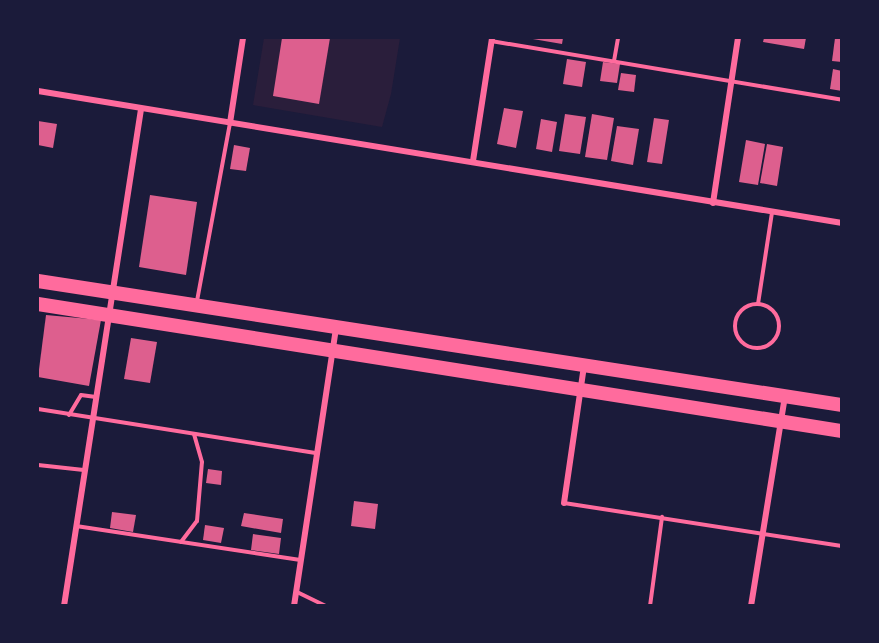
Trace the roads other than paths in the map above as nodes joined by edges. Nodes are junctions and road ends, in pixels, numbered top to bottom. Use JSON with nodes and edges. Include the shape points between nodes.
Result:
{"nodes":[{"id":1,"x":243,"y":38,"type":"edge"},
{"id":2,"x":618,"y":38,"type":"edge"},
{"id":3,"x":738,"y":38,"type":"edge"},
{"id":4,"x":491,"y":39,"type":"edge"},
{"id":5,"x":614,"y":61,"type":"junction"},
{"id":6,"x":732,"y":81,"type":"junction"},
{"id":7,"x":38,"y":91,"type":"edge"},
{"id":8,"x":842,"y":100,"type":"edge"},
{"id":9,"x":141,"y":109,"type":"junction"},
{"id":10,"x":230,"y":123,"type":"junction"},
{"id":11,"x":473,"y":161,"type":"junction"},
{"id":12,"x":713,"y":203,"type":"junction"},
{"id":13,"x":772,"y":212,"type":"junction"},
{"id":14,"x":842,"y":223,"type":"edge"},
{"id":15,"x":38,"y":281,"type":"edge"},
{"id":16,"x":111,"y":292,"type":"junction"},
{"id":17,"x":38,"y":304,"type":"edge"},
{"id":18,"x":758,"y":304,"type":"junction"},
{"id":19,"x":196,"y":305,"type":"junction"},
{"id":20,"x":109,"y":314,"type":"junction"},
{"id":21,"x":336,"y":327,"type":"junction"},
{"id":22,"x":332,"y":352,"type":"junction"},
{"id":23,"x":584,"y":365,"type":"junction"},
{"id":24,"x":580,"y":390,"type":"junction"},
{"id":25,"x":785,"y":396,"type":"junction"},
{"id":26,"x":96,"y":397,"type":"junction"},
{"id":27,"x":842,"y":405,"type":"edge"},
{"id":28,"x":38,"y":410,"type":"edge"},
{"id":29,"x":69,"y":415,"type":"junction"},
{"id":30,"x":93,"y":418,"type":"junction"},
{"id":31,"x":781,"y":421,"type":"junction"},
{"id":32,"x":842,"y":431,"type":"edge"},
{"id":33,"x":194,"y":434,"type":"junction"},
{"id":34,"x":316,"y":453,"type":"junction"},
{"id":35,"x":38,"y":465,"type":"edge"},
{"id":36,"x":84,"y":470,"type":"junction"},
{"id":37,"x":564,"y":503,"type":"joint"},
{"id":38,"x":662,"y":517,"type":"junction"},
{"id":39,"x":76,"y":526,"type":"junction"},
{"id":40,"x":763,"y":533,"type":"junction"},
{"id":41,"x":181,"y":542,"type":"junction"},
{"id":42,"x":842,"y":546,"type":"edge"},
{"id":43,"x":300,"y":560,"type":"junction"},
{"id":44,"x":296,"y":592,"type":"junction"},
{"id":45,"x":64,"y":606,"type":"edge"},
{"id":46,"x":294,"y":606,"type":"edge"},
{"id":47,"x":326,"y":606,"type":"edge"},
{"id":48,"x":650,"y":606,"type":"edge"},
{"id":49,"x":751,"y":606,"type":"edge"}],
"edges":[{"from":1,"to":10,"type":"street"},
{"from":2,"to":5,"type":"lane"},
{"from":3,"to":6,"type":"street"},
{"from":4,"to":5,"type":"lane"},
{"from":4,"to":11,"type":"street"},
{"from":5,"to":6,"type":"lane"},
{"from":6,"to":8,"type":"lane"},
{"from":6,"to":12,"type":"street"},
{"from":7,"to":9,"type":"street"},
{"from":9,"to":10,"type":"street"},
{"from":9,"to":16,"type":"street"},
{"from":10,"to":11,"type":"street"},
{"from":10,"to":19,"type":"lane"},
{"from":11,"to":12,"type":"street"},
{"from":12,"to":13,"type":"street"},
{"from":13,"to":14,"type":"street"},
{"from":13,"to":18,"type":"lane"},
{"from":15,"to":16,"type":"main road"},
{"from":16,"to":19,"type":"main road"},
{"from":16,"to":20,"type":"street"},
{"from":17,"to":20,"type":"main road"},
{"from":18,"to":18,"type":"lane","via":[[744,308],[736,320],[736,334],[753,348],[773,342],[779,329],[776,315]]},
{"from":19,"to":21,"type":"main road"},
{"from":20,"to":22,"type":"main road"},
{"from":20,"to":26,"type":"street"},
{"from":21,"to":22,"type":"street"},
{"from":21,"to":23,"type":"main road"},
{"from":22,"to":24,"type":"main road"},
{"from":22,"to":34,"type":"street"},
{"from":23,"to":24,"type":"street"},
{"from":23,"to":25,"type":"main road"},
{"from":24,"to":31,"type":"main road"},
{"from":24,"to":37,"type":"street"},
{"from":25,"to":27,"type":"main road"},
{"from":25,"to":31,"type":"street"},
{"from":26,"to":29,"type":"lane","via":[[81,395]]},
{"from":26,"to":30,"type":"street"},
{"from":28,"to":29,"type":"lane"},
{"from":29,"to":30,"type":"lane"},
{"from":30,"to":33,"type":"lane"},
{"from":30,"to":36,"type":"street"},
{"from":31,"to":32,"type":"main road"},
{"from":31,"to":40,"type":"street"},
{"from":33,"to":34,"type":"lane"},
{"from":33,"to":41,"type":"lane","via":[[202,462],[197,521]]},
{"from":34,"to":43,"type":"street"},
{"from":35,"to":36,"type":"lane"},
{"from":36,"to":39,"type":"street"},
{"from":37,"to":38,"type":"lane"},
{"from":38,"to":40,"type":"lane"},
{"from":38,"to":48,"type":"lane"},
{"from":39,"to":41,"type":"lane"},
{"from":39,"to":45,"type":"street"},
{"from":40,"to":42,"type":"lane"},
{"from":40,"to":49,"type":"street"},
{"from":41,"to":43,"type":"lane"},
{"from":43,"to":44,"type":"street"},
{"from":44,"to":46,"type":"street"},
{"from":44,"to":47,"type":"lane"}]}
